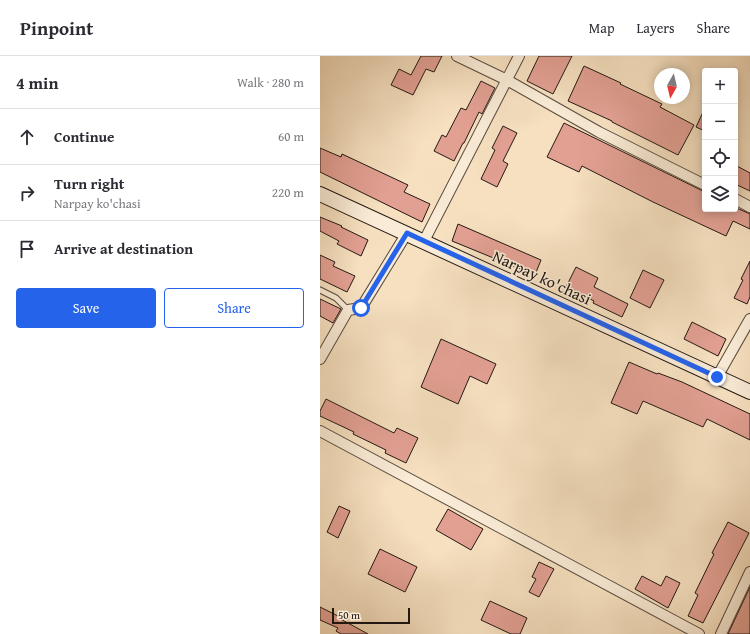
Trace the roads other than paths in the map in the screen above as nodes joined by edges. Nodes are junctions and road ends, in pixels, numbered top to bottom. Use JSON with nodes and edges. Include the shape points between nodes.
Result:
{"nodes":[{"id":1,"x":457,"y":56,"type":"edge"},
{"id":2,"x":518,"y":56,"type":"edge"},
{"id":3,"x":507,"y":80,"type":"junction"},
{"id":4,"x":702,"y":184,"type":"edge"},
{"id":5,"x":320,"y":194,"type":"edge"},
{"id":6,"x":738,"y":201,"type":"edge"},
{"id":7,"x":750,"y":207,"type":"edge"},
{"id":8,"x":407,"y":233,"type":"junction"},
{"id":9,"x":424,"y":241,"type":"junction"},
{"id":10,"x":320,"y":290,"type":"edge"},
{"id":11,"x":348,"y":310,"type":"junction"},
{"id":12,"x":750,"y":319,"type":"edge"},
{"id":13,"x":320,"y":359,"type":"edge"},
{"id":14,"x":717,"y":377,"type":"junction"},
{"id":15,"x":750,"y":392,"type":"edge"},
{"id":16,"x":320,"y":431,"type":"edge"},
{"id":17,"x":750,"y":572,"type":"edge"},
{"id":18,"x":699,"y":634,"type":"edge"},
{"id":19,"x":721,"y":634,"type":"edge"}],
"edges":[{"from":1,"to":3,"type":"street"},
{"from":2,"to":3,"type":"street"},
{"from":3,"to":4,"type":"street","via":[[599,132]]},
{"from":3,"to":9,"type":"street"},
{"from":5,"to":8,"type":"main road","name":"Narpay ko'chasi"},
{"from":6,"to":7,"type":"street"},
{"from":8,"to":9,"type":"main road","name":"Narpay ko'chasi"},
{"from":8,"to":11,"type":"street","via":[[361,308]]},
{"from":9,"to":14,"type":"main road","name":"Narpay ko'chasi"},
{"from":10,"to":11,"type":"lane","via":[[336,298]]},
{"from":11,"to":13,"type":"street"},
{"from":12,"to":14,"type":"street"},
{"from":14,"to":15,"type":"main road","name":"Narpay ko'chasi"},
{"from":16,"to":18,"type":"street"},
{"from":17,"to":19,"type":"street"}]}
